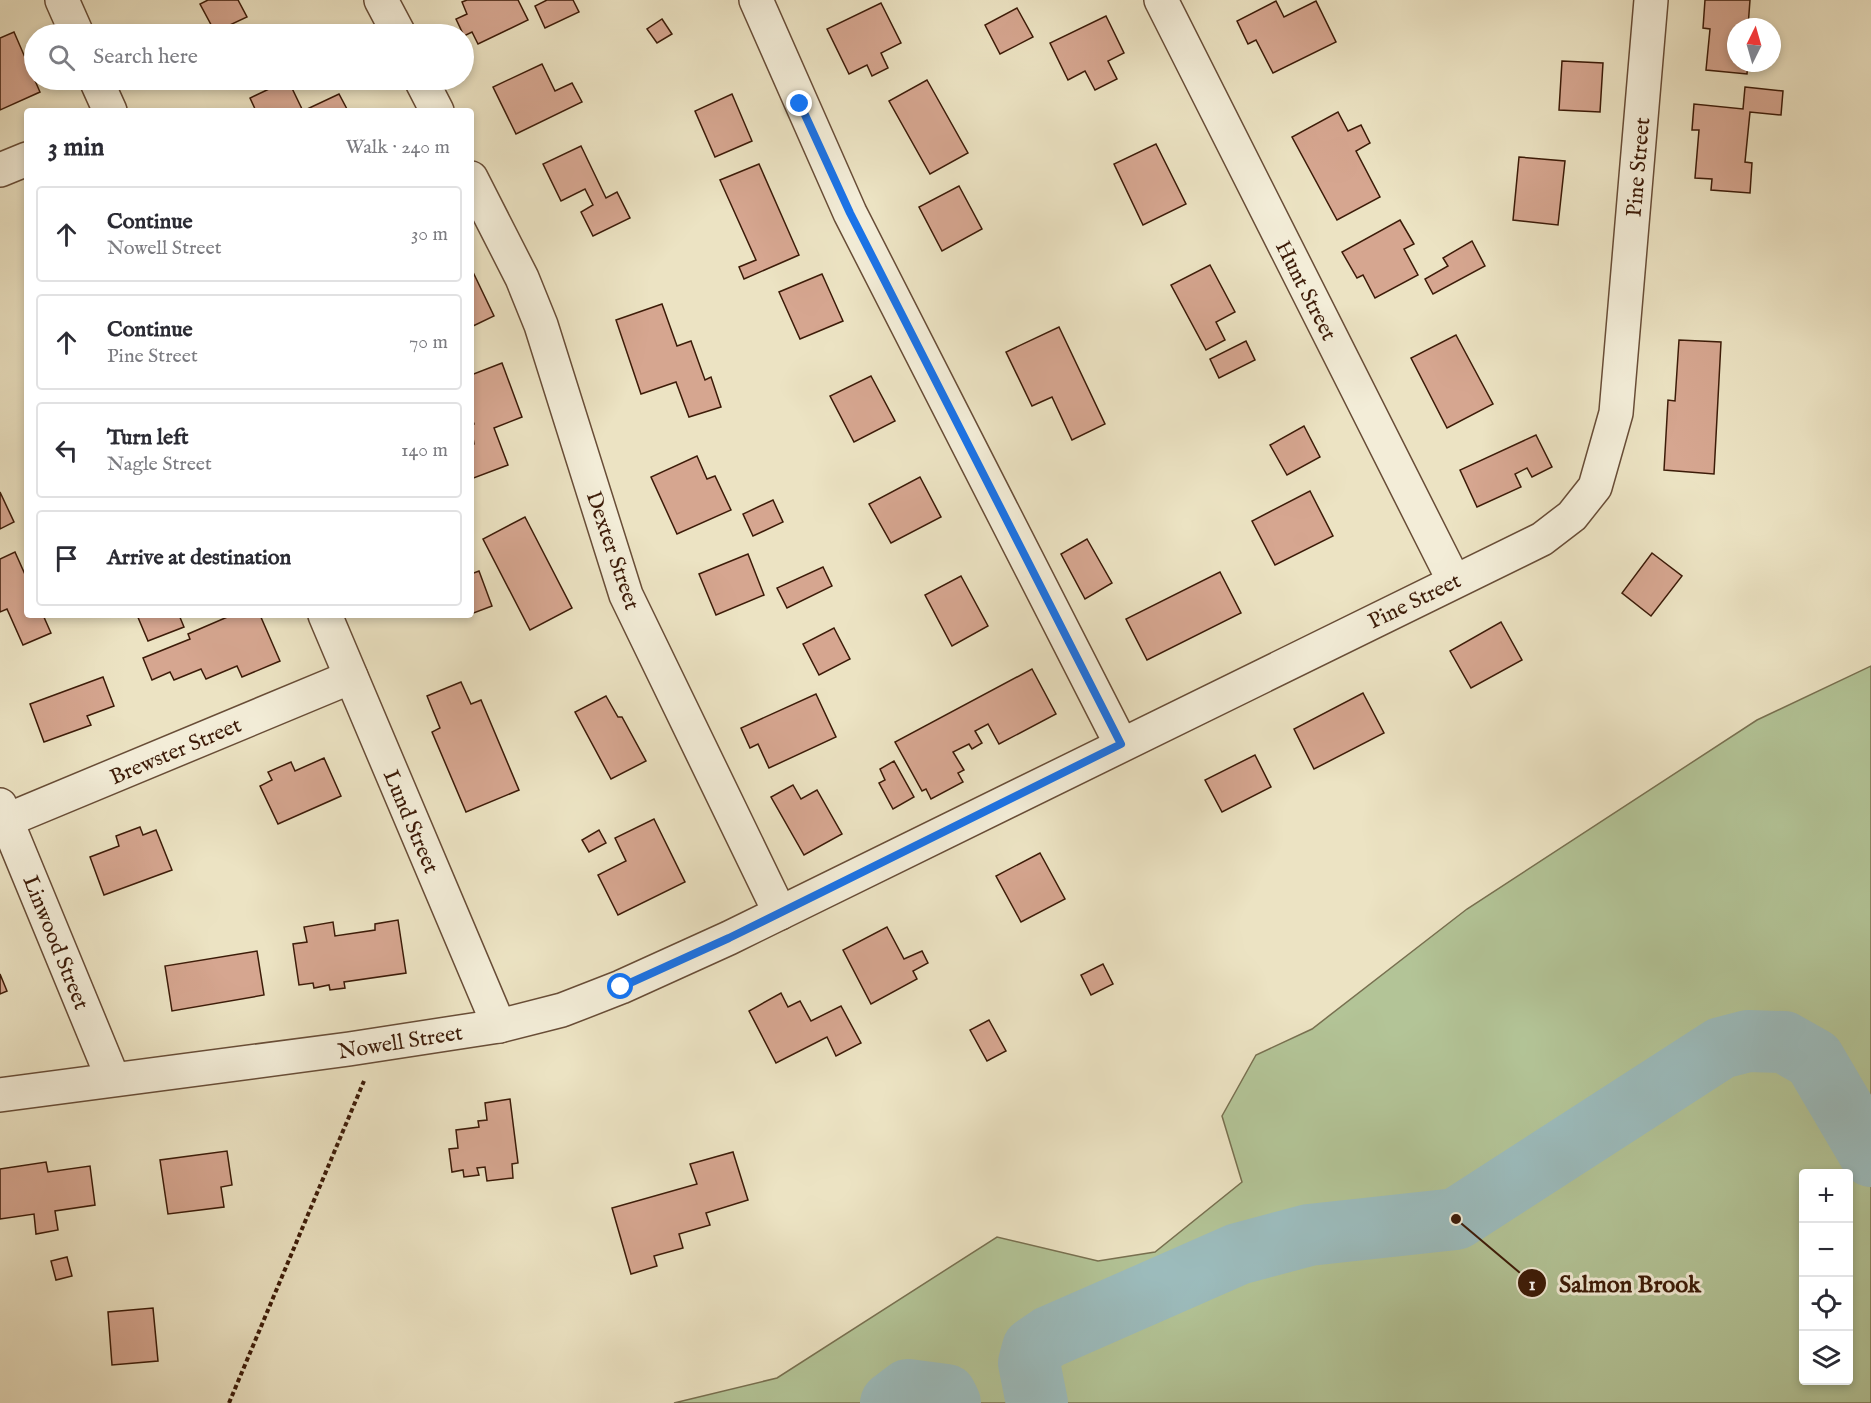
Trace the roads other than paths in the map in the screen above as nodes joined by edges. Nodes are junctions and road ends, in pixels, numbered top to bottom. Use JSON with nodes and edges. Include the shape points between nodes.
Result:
{"nodes":[{"id":1,"x":62,"y":0,"type":"edge"},
{"id":2,"x":381,"y":0,"type":"edge"},
{"id":3,"x":756,"y":0,"type":"edge"},
{"id":4,"x":1161,"y":0,"type":"edge"},
{"id":5,"x":1651,"y":0,"type":"edge"},
{"id":6,"x":73,"y":24,"type":"edge"},
{"id":7,"x":394,"y":24,"type":"edge"},
{"id":8,"x":101,"y":90,"type":"edge"},
{"id":9,"x":426,"y":90,"type":"edge"},
{"id":10,"x":109,"y":108,"type":"edge"},
{"id":11,"x":435,"y":108,"type":"edge"},
{"id":12,"x":24,"y":160,"type":"edge"},
{"id":13,"x":0,"y":170,"type":"edge"},
{"id":14,"x":474,"y":184,"type":"edge"},
{"id":15,"x":1454,"y":581,"type":"junction"},
{"id":16,"x":326,"y":618,"type":"edge"},
{"id":17,"x":351,"y":677,"type":"junction"},
{"id":18,"x":1121,"y":744,"type":"junction"},
{"id":19,"x":2,"y":816,"type":"edge"},
{"id":20,"x":780,"y":913,"type":"junction"},
{"id":21,"x":499,"y":1026,"type":"junction"},
{"id":22,"x":113,"y":1078,"type":"junction"},
{"id":23,"x":0,"y":1095,"type":"edge"}],
"edges":[{"from":1,"to":6,"type":"street"},
{"from":2,"to":7,"type":"street"},
{"from":3,"to":18,"type":"street","via":[[850,213]]},
{"from":4,"to":15,"type":"street","name":"Hunt Street"},
{"from":5,"to":15,"type":"street","name":"Pine Street","via":[[1616,413],[1595,487],[1572,516],[1542,539]]},
{"from":8,"to":10,"type":"street"},
{"from":9,"to":11,"type":"street"},
{"from":12,"to":13,"type":"street"},
{"from":14,"to":20,"type":"street","name":"Dexter Street","via":[[541,325],[626,595]]},
{"from":15,"to":18,"type":"street","name":"Pine Street"},
{"from":16,"to":17,"type":"street","name":"Lund Street"},
{"from":17,"to":19,"type":"street","name":"Brewster Street"},
{"from":17,"to":21,"type":"street","name":"Lund Street"},
{"from":18,"to":20,"type":"street","name":"Pine Street"},
{"from":19,"to":22,"type":"street","name":"Linwood Street"},
{"from":20,"to":21,"type":"street","name":"Nowell Street","via":[[621,987],[562,1010]]},
{"from":21,"to":22,"type":"street","name":"Nowell Street"},
{"from":22,"to":23,"type":"street","name":"Nowell Street"}]}
